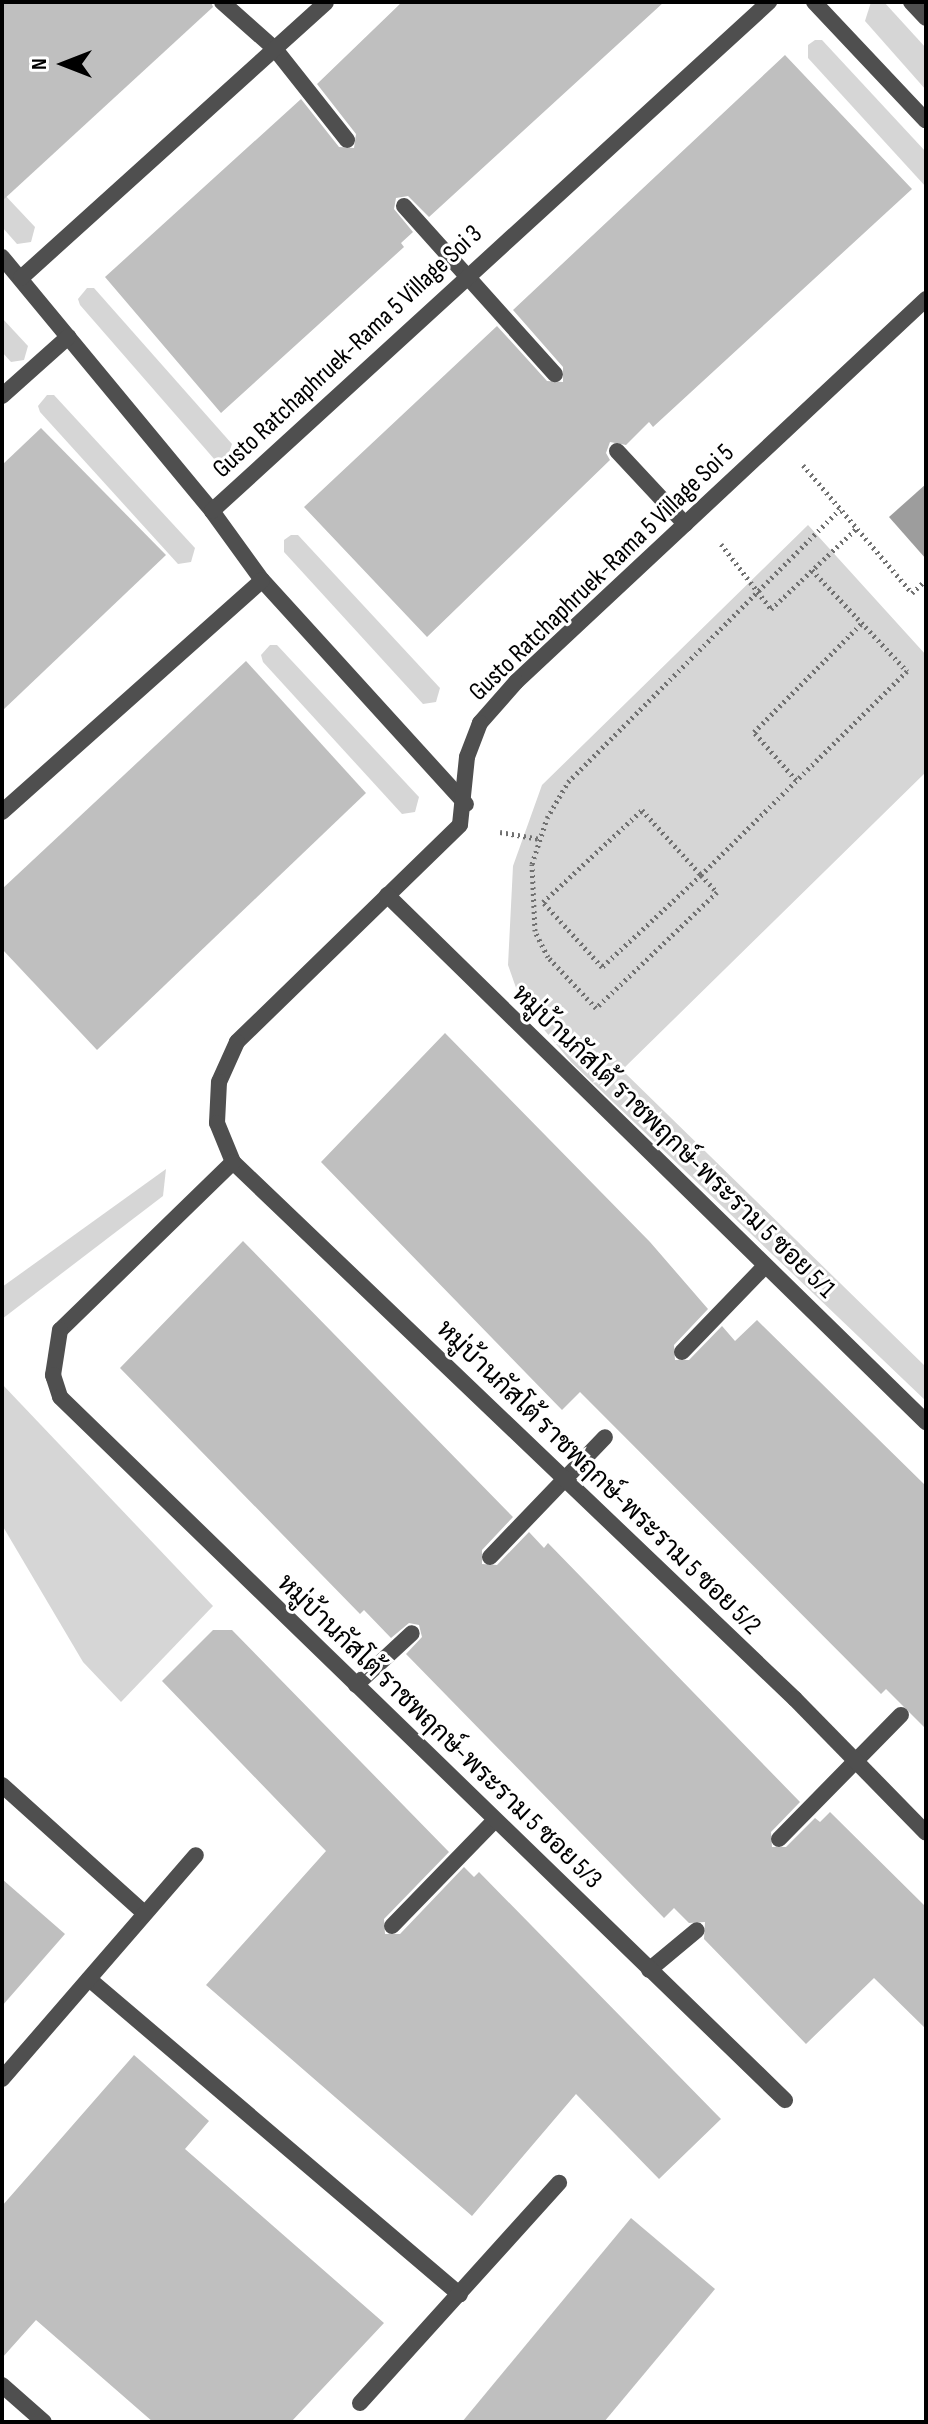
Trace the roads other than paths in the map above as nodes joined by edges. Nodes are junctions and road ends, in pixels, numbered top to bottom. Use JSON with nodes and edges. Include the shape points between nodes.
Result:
{"nodes":[{"id":1,"x":222,"y":2,"type":"edge"},
{"id":2,"x":326,"y":2,"type":"edge"},
{"id":3,"x":769,"y":2,"type":"edge"},
{"id":4,"x":814,"y":2,"type":"edge"},
{"id":5,"x":911,"y":2,"type":"edge"},
{"id":6,"x":926,"y":18,"type":"edge"},
{"id":7,"x":275,"y":49,"type":"junction"},
{"id":8,"x":926,"y":121,"type":"edge"},
{"id":9,"x":347,"y":140,"type":"dead end"},
{"id":10,"x":404,"y":206,"type":"dead end"},
{"id":11,"x":2,"y":257,"type":"edge"},
{"id":12,"x":466,"y":274,"type":"junction"},
{"id":13,"x":21,"y":278,"type":"junction"},
{"id":14,"x":926,"y":299,"type":"edge"},
{"id":15,"x":68,"y":337,"type":"junction"},
{"id":16,"x":555,"y":374,"type":"dead end"},
{"id":17,"x":2,"y":396,"type":"edge"},
{"id":18,"x":617,"y":451,"type":"dead end"},
{"id":19,"x":212,"y":511,"type":"junction"},
{"id":20,"x":691,"y":518,"type":"junction"},
{"id":21,"x":262,"y":580,"type":"junction"},
{"id":22,"x":466,"y":804,"type":"junction"},
{"id":23,"x":2,"y":812,"type":"edge"},
{"id":24,"x":387,"y":895,"type":"junction"},
{"id":25,"x":233,"y":1162,"type":"junction"},
{"id":26,"x":765,"y":1266,"type":"junction"},
{"id":27,"x":682,"y":1352,"type":"dead end"},
{"id":28,"x":926,"y":1422,"type":"edge"},
{"id":29,"x":605,"y":1437,"type":"dead end"},
{"id":30,"x":564,"y":1480,"type":"junction"},
{"id":31,"x":490,"y":1557,"type":"dead end"},
{"id":32,"x":412,"y":1633,"type":"dead end"},
{"id":33,"x":356,"y":1685,"type":"junction"},
{"id":34,"x":901,"y":1715,"type":"dead end"},
{"id":35,"x":853,"y":1762,"type":"junction"},
{"id":36,"x":2,"y":1785,"type":"edge"},
{"id":37,"x":495,"y":1820,"type":"junction"},
{"id":38,"x":926,"y":1833,"type":"edge"},
{"id":39,"x":779,"y":1839,"type":"dead end"},
{"id":40,"x":196,"y":1855,"type":"dead end"},
{"id":41,"x":143,"y":1912,"type":"junction"},
{"id":42,"x":392,"y":1926,"type":"dead end"},
{"id":43,"x":697,"y":1930,"type":"dead end"},
{"id":44,"x":649,"y":1970,"type":"junction"},
{"id":45,"x":89,"y":1979,"type":"junction"},
{"id":46,"x":2,"y":2079,"type":"edge"},
{"id":47,"x":785,"y":2100,"type":"dead end"},
{"id":48,"x":559,"y":2183,"type":"dead end"},
{"id":49,"x":460,"y":2295,"type":"junction"},
{"id":50,"x":2,"y":2385,"type":"edge"},
{"id":51,"x":360,"y":2403,"type":"dead end"},
{"id":52,"x":44,"y":2422,"type":"edge"}],
"edges":[{"from":1,"to":7,"type":"street"},
{"from":2,"to":7,"type":"street"},
{"from":3,"to":12,"type":"street","name":"Gusto Ratchaphruek-Rama 5 Village Soi 3"},
{"from":4,"to":8,"type":"street"},
{"from":5,"to":6,"type":"street"},
{"from":7,"to":9,"type":"street"},
{"from":7,"to":13,"type":"street"},
{"from":10,"to":12,"type":"street"},
{"from":11,"to":13,"type":"street"},
{"from":12,"to":16,"type":"street"},
{"from":12,"to":19,"type":"street","name":"Gusto Ratchaphruek-Rama 5 Village Soi 3"},
{"from":13,"to":15,"type":"street"},
{"from":14,"to":20,"type":"street","name":"Gusto Ratchaphruek-Rama 5 Village Soi 5"},
{"from":15,"to":17,"type":"street"},
{"from":15,"to":19,"type":"street"},
{"from":18,"to":20,"type":"street"},
{"from":19,"to":21,"type":"street","name":"Gusto Ratchaphruek-Rama 5 Village Soi 3"},
{"from":20,"to":22,"type":"street","name":"Gusto Ratchaphruek-Rama 5 Village Soi 5","via":[[516,682],[480,723],[467,757]]},
{"from":21,"to":22,"type":"street","name":"Gusto Ratchaphruek-Rama 5 Village Soi 3"},
{"from":21,"to":23,"type":"street"},
{"from":22,"to":24,"type":"street","name":"Gusto Ratchaphruek-Rama 5 Village Soi 5","via":[[447,843]]},
{"from":24,"to":25,"type":"street","name":"Gusto Ratchaphruek-Rama 5 Village Soi 5","via":[[237,1042],[219,1082],[217,1123]]},
{"from":24,"to":26,"type":"street","name":"หมู่บ้านกัสโต้ ราชพฤกษ์-พระราม 5 ซอย 5/1"},
{"from":25,"to":30,"type":"street","name":"หมู่บ้านกัสโต้ ราชพฤกษ์-พระราม 5 ซอย 5/2"},
{"from":25,"to":33,"type":"street","name":"หมู่บ้านกัสโต้ ราชพฤกษ์-พระราม 5 ซอย 5/3","via":[[60,1330],[53,1375],[60,1397]]},
{"from":26,"to":27,"type":"street"},
{"from":26,"to":28,"type":"street","name":"หมู่บ้านกัสโต้ ราชพฤกษ์-พระราม 5 ซอย 5/1"},
{"from":29,"to":30,"type":"street"},
{"from":30,"to":31,"type":"street"},
{"from":30,"to":35,"type":"street","name":"หมู่บ้านกัสโต้ ราชพฤกษ์-พระราม 5 ซอย 5/2","via":[[795,1699]]},
{"from":32,"to":33,"type":"street"},
{"from":33,"to":37,"type":"street","name":"หมู่บ้านกัสโต้ ราชพฤกษ์-พระราม 5 ซอย 5/3"},
{"from":34,"to":35,"type":"street"},
{"from":35,"to":38,"type":"street","name":"หมู่บ้านกัสโต้ ราชพฤกษ์-พระราม 5 ซอย 5/2"},
{"from":35,"to":39,"type":"street"},
{"from":36,"to":41,"type":"street"},
{"from":37,"to":42,"type":"street"},
{"from":37,"to":44,"type":"street","name":"หมู่บ้านกัสโต้ ราชพฤกษ์-พระราม 5 ซอย 5/3"},
{"from":40,"to":41,"type":"street"},
{"from":41,"to":45,"type":"street"},
{"from":43,"to":44,"type":"street"},
{"from":44,"to":47,"type":"street","name":"หมู่บ้านกัสโต้ ราชพฤกษ์-พระราม 5 ซอย 5/3"},
{"from":45,"to":46,"type":"street"},
{"from":45,"to":49,"type":"street"},
{"from":48,"to":49,"type":"street"},
{"from":49,"to":51,"type":"street"},
{"from":50,"to":52,"type":"street"}]}
